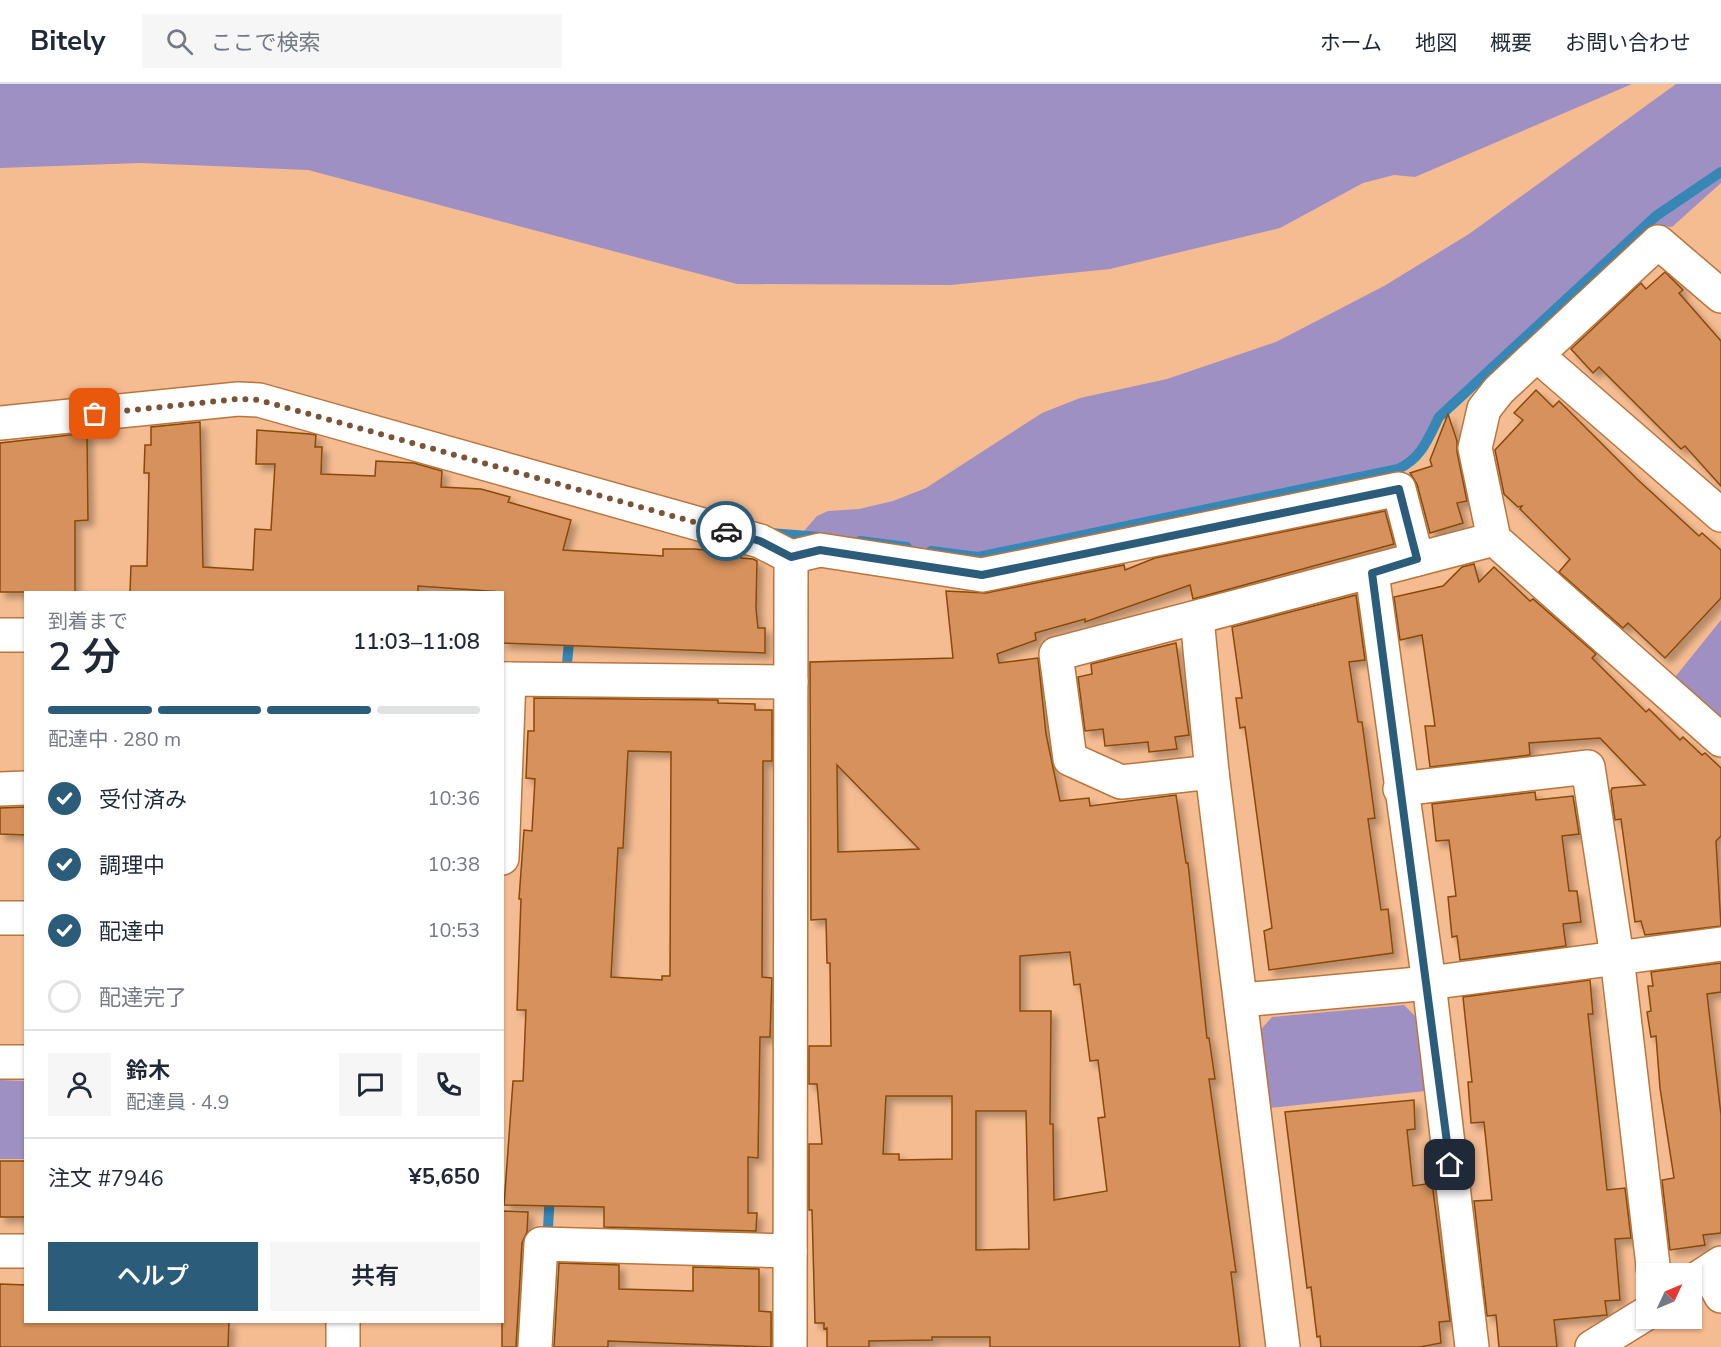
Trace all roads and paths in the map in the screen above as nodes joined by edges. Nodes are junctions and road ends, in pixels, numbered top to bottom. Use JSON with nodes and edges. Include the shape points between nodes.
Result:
{"nodes":[{"id":1,"x":1721,"y":296,"type":"edge"},
{"id":2,"x":1538,"y":356,"type":"junction"},
{"id":3,"x":0,"y":423,"type":"edge"},
{"id":4,"x":1721,"y":515,"type":"edge"},
{"id":5,"x":1494,"y":539,"type":"junction"},
{"id":6,"x":791,"y":557,"type":"junction"},
{"id":7,"x":1417,"y":559,"type":"junction"},
{"id":8,"x":1372,"y":573,"type":"junction"},
{"id":9,"x":1197,"y":618,"type":"junction"},
{"id":10,"x":0,"y":635,"type":"edge"},
{"id":11,"x":24,"y":635,"type":"edge"},
{"id":12,"x":506,"y":679,"type":"edge"},
{"id":13,"x":791,"y":682,"type":"junction"},
{"id":14,"x":1721,"y":740,"type":"edge"},
{"id":15,"x":504,"y":768,"type":"edge"},
{"id":16,"x":1212,"y":772,"type":"junction"},
{"id":17,"x":24,"y":788,"type":"edge"},
{"id":18,"x":0,"y":789,"type":"edge"},
{"id":19,"x":1400,"y":789,"type":"junction"},
{"id":20,"x":0,"y":918,"type":"edge"},
{"id":21,"x":24,"y":918,"type":"edge"},
{"id":22,"x":1721,"y":944,"type":"edge"},
{"id":23,"x":1617,"y":957,"type":"junction"},
{"id":24,"x":1428,"y":983,"type":"junction"},
{"id":25,"x":1242,"y":1000,"type":"junction"},
{"id":26,"x":0,"y":1062,"type":"edge"},
{"id":27,"x":24,"y":1062,"type":"edge"},
{"id":28,"x":0,"y":1251,"type":"edge"},
{"id":29,"x":24,"y":1251,"type":"edge"},
{"id":30,"x":790,"y":1251,"type":"junction"},
{"id":31,"x":1653,"y":1263,"type":"edge"},
{"id":32,"x":344,"y":1323,"type":"edge"},
{"id":33,"x":1636,"y":1329,"type":"edge"},
{"id":34,"x":343,"y":1347,"type":"edge"},
{"id":35,"x":535,"y":1347,"type":"edge"},
{"id":36,"x":790,"y":1347,"type":"edge"},
{"id":37,"x":1283,"y":1347,"type":"edge"},
{"id":38,"x":1472,"y":1347,"type":"edge"},
{"id":39,"x":1592,"y":1347,"type":"edge"}],
"edges":[{"from":1,"to":2,"type":"street","via":[[1658,242]]},
{"from":2,"to":4,"type":"street"},
{"from":2,"to":5,"type":"street","via":[[1499,390],[1484,409],[1475,448]]},
{"from":3,"to":6,"type":"street","via":[[259,400],[760,541]]},
{"from":5,"to":7,"type":"street"},
{"from":5,"to":14,"type":"street"},
{"from":6,"to":7,"type":"street","via":[[820,550],[982,575],[1399,489]]},
{"from":6,"to":13,"type":"street"},
{"from":7,"to":8,"type":"street"},
{"from":8,"to":9,"type":"street"},
{"from":8,"to":19,"type":"street"},
{"from":9,"to":16,"type":"street"},
{"from":9,"to":16,"type":"street","via":[[1056,654],[1070,759],[1121,782]]},
{"from":10,"to":11,"type":"street"},
{"from":12,"to":13,"type":"street"},
{"from":12,"to":15,"type":"street"},
{"from":13,"to":30,"type":"street"},
{"from":16,"to":25,"type":"street"},
{"from":17,"to":18,"type":"street"},
{"from":19,"to":23,"type":"street","via":[[1588,767]]},
{"from":19,"to":24,"type":"street"},
{"from":20,"to":21,"type":"street"},
{"from":22,"to":23,"type":"street"},
{"from":23,"to":24,"type":"street"},
{"from":23,"to":31,"type":"street"},
{"from":24,"to":25,"type":"street"},
{"from":24,"to":38,"type":"street"},
{"from":25,"to":37,"type":"street"},
{"from":26,"to":27,"type":"street"},
{"from":28,"to":29,"type":"street"},
{"from":30,"to":35,"type":"street","via":[[541,1244]]},
{"from":30,"to":36,"type":"street"},
{"from":32,"to":34,"type":"street"},
{"from":33,"to":39,"type":"street"}]}
